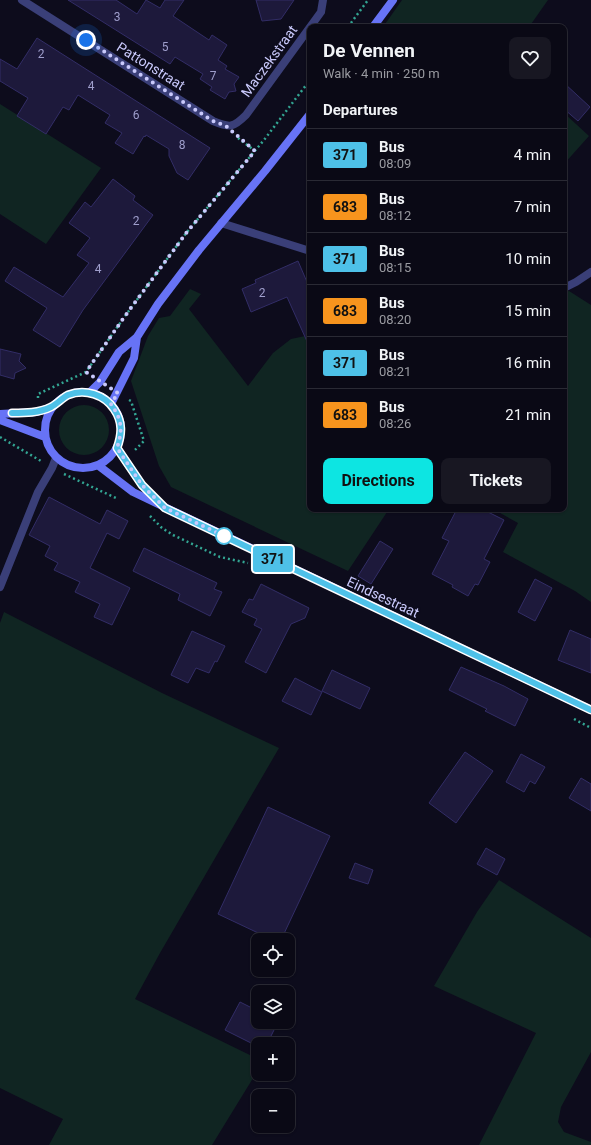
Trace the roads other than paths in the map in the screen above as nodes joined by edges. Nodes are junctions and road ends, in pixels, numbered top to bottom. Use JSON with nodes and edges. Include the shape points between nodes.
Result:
{"nodes":[{"id":1,"x":22,"y":0,"type":"edge"},
{"id":2,"x":323,"y":0,"type":"edge"},
{"id":3,"x":393,"y":0,"type":"edge"},
{"id":4,"x":312,"y":24,"type":"edge"},
{"id":5,"x":375,"y":24,"type":"edge"},
{"id":6,"x":307,"y":31,"type":"edge"},
{"id":7,"x":307,"y":118,"type":"edge"},
{"id":8,"x":226,"y":126,"type":"joint"},
{"id":9,"x":221,"y":223,"type":"junction"},
{"id":10,"x":307,"y":250,"type":"edge"},
{"id":11,"x":591,"y":272,"type":"edge"},
{"id":12,"x":567,"y":286,"type":"edge"},
{"id":13,"x":137,"y":337,"type":"junction"},
{"id":14,"x":90,"y":392,"type":"junction"},
{"id":15,"x":111,"y":404,"type":"junction"},
{"id":16,"x":52,"y":407,"type":"junction"},
{"id":17,"x":0,"y":414,"type":"edge"},
{"id":18,"x":0,"y":420,"type":"edge"},
{"id":19,"x":45,"y":437,"type":"junction"},
{"id":20,"x":117,"y":448,"type":"junction"},
{"id":21,"x":56,"y":458,"type":"junction"},
{"id":22,"x":99,"y":466,"type":"junction"},
{"id":23,"x":165,"y":508,"type":"junction"},
{"id":24,"x":0,"y":587,"type":"edge"},
{"id":25,"x":591,"y":710,"type":"edge"}],
"edges":[{"from":1,"to":8,"type":"street","name":"Pattonstraat","via":[[213,121]]},
{"from":2,"to":4,"type":"street","name":"Maczekstraat","via":[[321,12]]},
{"from":3,"to":5,"type":"street"},
{"from":6,"to":8,"type":"street","name":"Maczekstraat","via":[[246,115],[236,124]]},
{"from":7,"to":9,"type":"street"},
{"from":9,"to":10,"type":"street"},
{"from":9,"to":13,"type":"street","via":[[158,304]]},
{"from":11,"to":12,"type":"street"},
{"from":13,"to":14,"type":"street","via":[[119,352],[100,382]]},
{"from":13,"to":15,"type":"street","via":[[134,358]]},
{"from":14,"to":15,"type":"street"},
{"from":14,"to":16,"type":"street","via":[[69,394]]},
{"from":15,"to":20,"type":"street","via":[[118,414],[121,425]]},
{"from":16,"to":17,"type":"street","via":[[37,412]]},
{"from":16,"to":19,"type":"street","via":[[44,426]]},
{"from":18,"to":19,"type":"street"},
{"from":19,"to":21,"type":"street","via":[[49,450]]},
{"from":20,"to":22,"type":"street","via":[[110,458]]},
{"from":20,"to":23,"type":"street","name":"Eindsestraat","via":[[142,485]]},
{"from":21,"to":22,"type":"street","via":[[70,467],[84,469]]},
{"from":21,"to":24,"type":"street","via":[[38,492]]},
{"from":22,"to":23,"type":"street","name":"Eindsestraat","via":[[132,492]]},
{"from":23,"to":25,"type":"street","name":"Eindsestraat"}]}
